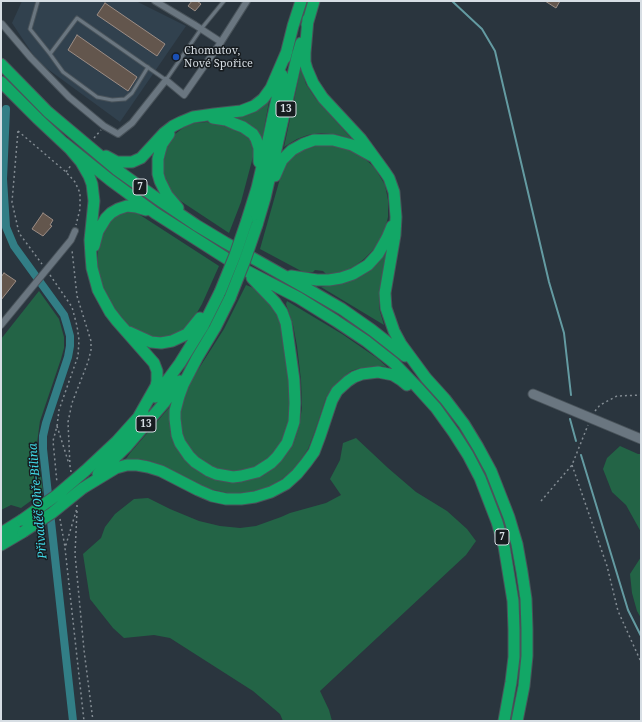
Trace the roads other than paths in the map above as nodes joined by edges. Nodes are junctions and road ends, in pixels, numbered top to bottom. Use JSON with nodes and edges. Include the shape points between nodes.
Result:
{"nodes":[{"id":1,"x":38,"y":1,"type":"edge"},
{"id":2,"x":156,"y":1,"type":"edge"},
{"id":3,"x":224,"y":1,"type":"edge"},
{"id":4,"x":247,"y":1,"type":"edge"},
{"id":5,"x":301,"y":1,"type":"edge"},
{"id":6,"x":314,"y":1,"type":"edge"},
{"id":7,"x":308,"y":19,"type":"junction"},
{"id":8,"x":2,"y":24,"type":"dead end"},
{"id":9,"x":201,"y":29,"type":"junction"},
{"id":10,"x":220,"y":42,"type":"junction"},
{"id":11,"x":287,"y":51,"type":"junction"},
{"id":12,"x":50,"y":54,"type":"junction"},
{"id":13,"x":1,"y":64,"type":"edge"},
{"id":14,"x":148,"y":67,"type":"junction"},
{"id":15,"x":166,"y":80,"type":"junction"},
{"id":16,"x":1,"y":82,"type":"edge"},
{"id":17,"x":193,"y":118,"type":"junction"},
{"id":18,"x":181,"y":122,"type":"junction"},
{"id":19,"x":90,"y":141,"type":"junction"},
{"id":20,"x":64,"y":143,"type":"junction"},
{"id":21,"x":374,"y":157,"type":"junction"},
{"id":22,"x":257,"y":188,"type":"junction"},
{"id":23,"x":265,"y":198,"type":"junction"},
{"id":24,"x":155,"y":213,"type":"junction"},
{"id":25,"x":396,"y":217,"type":"junction"},
{"id":26,"x":252,"y":223,"type":"junction"},
{"id":27,"x":196,"y":225,"type":"junction"},
{"id":28,"x":75,"y":231,"type":"road end"},
{"id":29,"x":92,"y":268,"type":"junction"},
{"id":30,"x":243,"y":269,"type":"junction"},
{"id":31,"x":282,"y":275,"type":"junction"},
{"id":32,"x":220,"y":292,"type":"junction"},
{"id":33,"x":1,"y":326,"type":"edge"},
{"id":34,"x":126,"y":330,"type":"junction"},
{"id":35,"x":197,"y":358,"type":"junction"},
{"id":36,"x":426,"y":378,"type":"junction"},
{"id":37,"x":533,"y":394,"type":"dead end"},
{"id":38,"x":436,"y":408,"type":"junction"},
{"id":39,"x":139,"y":416,"type":"junction"},
{"id":40,"x":641,"y":439,"type":"edge"},
{"id":41,"x":86,"y":485,"type":"junction"},
{"id":42,"x":1,"y":533,"type":"edge"},
{"id":43,"x":1,"y":545,"type":"edge"},
{"id":44,"x":504,"y":721,"type":"edge"},
{"id":45,"x":517,"y":721,"type":"edge"}],
"edges":[{"from":1,"to":12,"type":"lane","via":[[30,29]]},
{"from":2,"to":9,"type":"street"},
{"from":3,"to":9,"type":"lane"},
{"from":4,"to":10,"type":"street"},
{"from":5,"to":11,"type":"highway","number":"13"},
{"from":6,"to":7,"type":"highway","number":"13"},
{"from":7,"to":21,"type":"highway","via":[[305,62],[313,83]]},
{"from":7,"to":23,"type":"highway","number":"13"},
{"from":8,"to":15,"type":"street","via":[[64,91],[104,126],[118,134],[132,124]]},
{"from":9,"to":10,"type":"street"},
{"from":9,"to":15,"type":"lane"},
{"from":10,"to":15,"type":"street","via":[[184,95]]},
{"from":11,"to":17,"type":"highway","via":[[271,88],[254,106],[235,112]]},
{"from":11,"to":22,"type":"highway","number":"13"},
{"from":12,"to":14,"type":"lane","via":[[77,18]]},
{"from":12,"to":14,"type":"lane","via":[[63,72],[96,97],[112,100],[126,99]]},
{"from":13,"to":19,"type":"highway","number":"7","via":[[48,112]]},
{"from":14,"to":15,"type":"lane"},
{"from":16,"to":20,"type":"highway","number":"7"},
{"from":17,"to":18,"type":"highway"},
{"from":17,"to":22,"type":"highway","via":[[226,120],[253,134],[259,148]]},
{"from":18,"to":19,"type":"highway","via":[[164,133],[141,158],[132,162],[117,162]]},
{"from":18,"to":27,"type":"highway","via":[[162,144],[158,174],[163,189],[171,201]]},
{"from":19,"to":27,"type":"highway","number":"7","via":[[117,170]]},
{"from":20,"to":24,"type":"highway","number":"7"},
{"from":20,"to":29,"type":"highway","via":[[81,162],[92,184]]},
{"from":21,"to":23,"type":"highway","via":[[352,145],[333,140],[314,140],[303,144],[282,160]]},
{"from":21,"to":25,"type":"highway","via":[[385,172],[394,192]]},
{"from":22,"to":26,"type":"highway","number":"13"},
{"from":23,"to":26,"type":"highway","number":"13"},
{"from":24,"to":29,"type":"highway","via":[[132,206],[111,213],[98,231],[93,249]]},
{"from":24,"to":30,"type":"highway","number":"7"},
{"from":25,"to":31,"type":"highway","via":[[378,254],[368,265],[353,274],[329,280]]},
{"from":25,"to":36,"type":"highway","via":[[385,293],[386,308],[401,344]]},
{"from":26,"to":32,"type":"highway","number":"13","bridge":true},
{"from":26,"to":35,"type":"highway","number":"13","bridge":true,"via":[[247,254],[230,298]]},
{"from":27,"to":31,"type":"highway","number":"7"},
{"from":28,"to":33,"type":"street","via":[[71,240]]},
{"from":29,"to":34,"type":"highway","via":[[104,302]]},
{"from":30,"to":35,"type":"highway","via":[[282,312],[286,323],[294,380],[294,422],[290,436],[277,457],[257,472],[233,477],[216,474],[195,462],[184,450],[175,423],[175,411],[183,385]]},
{"from":30,"to":38,"type":"highway","number":"7","via":[[299,298],[366,341],[394,363]]},
{"from":31,"to":36,"type":"highway","number":"7","via":[[342,309],[372,330],[400,352]]},
{"from":32,"to":34,"type":"highway","via":[[194,326],[180,338],[161,343],[151,342]]},
{"from":32,"to":39,"type":"highway","number":"13","via":[[180,363]]},
{"from":34,"to":39,"type":"highway","via":[[154,364],[158,376],[156,386]]},
{"from":35,"to":41,"type":"highway","number":"13","via":[[164,403],[127,446]]},
{"from":36,"to":45,"type":"highway","number":"7","via":[[464,424],[491,471],[517,544],[526,599],[527,656]]},
{"from":37,"to":40,"type":"street"},
{"from":38,"to":41,"type":"highway","via":[[393,375],[378,372],[362,374],[343,385],[334,396],[314,452],[306,463],[286,484],[270,492],[255,497],[226,499],[212,496],[161,472],[137,465],[116,468]]},
{"from":38,"to":44,"type":"highway","number":"7","via":[[477,472],[493,510],[504,546],[513,601],[514,630],[514,657]]},
{"from":39,"to":42,"type":"highway","number":"13","bridge":true,"via":[[117,441],[57,495]]},
{"from":41,"to":43,"type":"highway","number":"13","bridge":true,"via":[[52,512]]}]}
